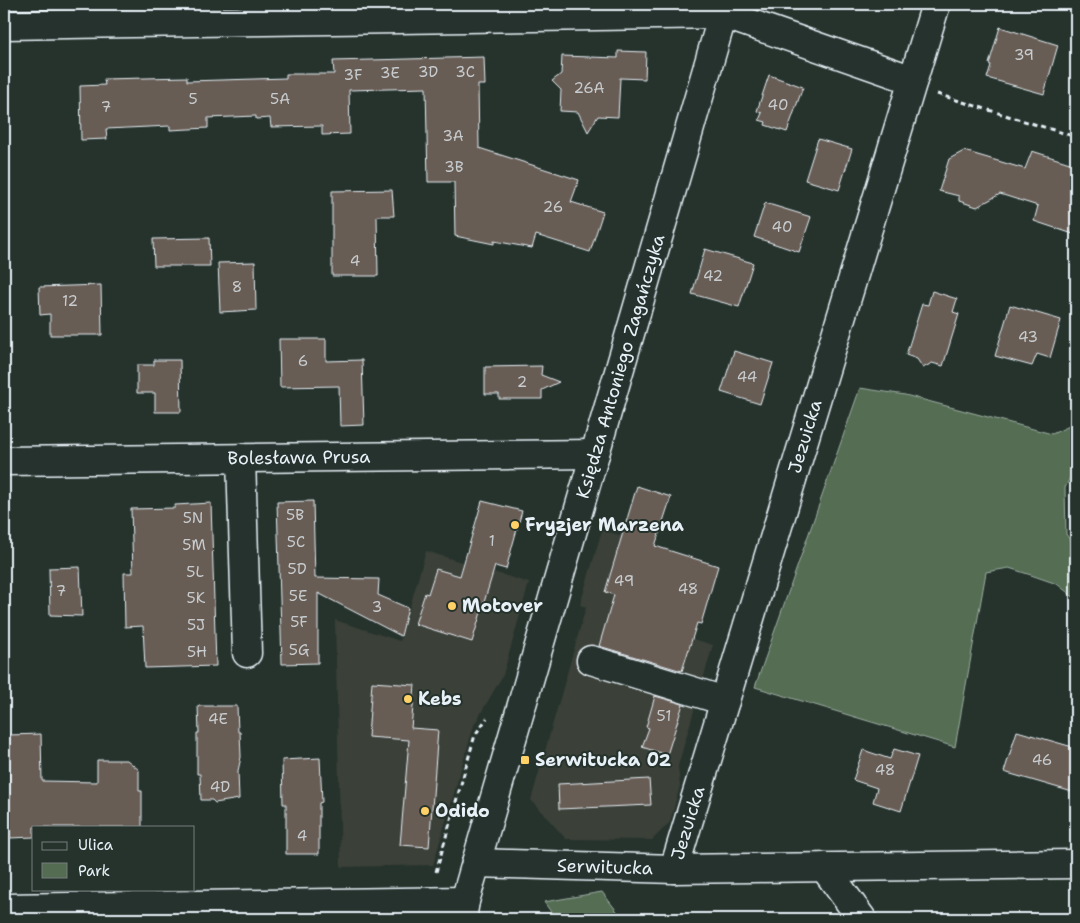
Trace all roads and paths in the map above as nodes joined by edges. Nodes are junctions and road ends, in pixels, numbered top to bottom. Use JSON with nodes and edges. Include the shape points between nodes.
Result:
{"nodes":[{"id":1,"x":936,"y":4,"type":"edge"},
{"id":2,"x":725,"y":9,"type":"edge"},
{"id":3,"x":4,"y":25,"type":"edge"},
{"id":4,"x":921,"y":86,"type":"junction"},
{"id":5,"x":1076,"y":137,"type":"edge"},
{"id":6,"x":595,"y":454,"type":"junction"},
{"id":7,"x":241,"y":458,"type":"junction"},
{"id":8,"x":4,"y":462,"type":"edge"},
{"id":9,"x":247,"y":653,"type":"dead end"},
{"id":10,"x":591,"y":660,"type":"dead end"},
{"id":11,"x":725,"y":702,"type":"junction"},
{"id":12,"x":476,"y":863,"type":"junction"},
{"id":13,"x":1076,"y":864,"type":"edge"},
{"id":14,"x":824,"y":867,"type":"junction"},
{"id":15,"x":674,"y":869,"type":"junction"},
{"id":16,"x":4,"y":908,"type":"edge"},
{"id":17,"x":463,"y":910,"type":"edge"},
{"id":18,"x":862,"y":919,"type":"edge"}],
"edges":[{"from":1,"to":4,"type":"street","name":"Jezuicka"},
{"from":2,"to":3,"type":"street"},
{"from":2,"to":4,"type":"street"},
{"from":2,"to":6,"type":"street","name":"Księdza Antoniego Zagańczyka"},
{"from":4,"to":5,"type":"path"},
{"from":4,"to":11,"type":"street","name":"Jezuicka"},
{"from":6,"to":7,"type":"street","name":"Bolesława Prusa"},
{"from":6,"to":12,"type":"street","name":"Księdza Antoniego Zagańczyka"},
{"from":7,"to":8,"type":"street","name":"Bolesława Prusa"},
{"from":7,"to":9,"type":"street"},
{"from":10,"to":11,"type":"street"},
{"from":11,"to":15,"type":"street","name":"Jezuicka"},
{"from":12,"to":15,"type":"street","name":"Serwitucka"},
{"from":12,"to":17,"type":"street","name":"Księdza Antoniego Zagańczyka"},
{"from":13,"to":14,"type":"street","name":"Serwitucka"},
{"from":14,"to":15,"type":"street","name":"Serwitucka"},
{"from":14,"to":18,"type":"street"},
{"from":16,"to":17,"type":"street","via":[[420,901]]}]}
